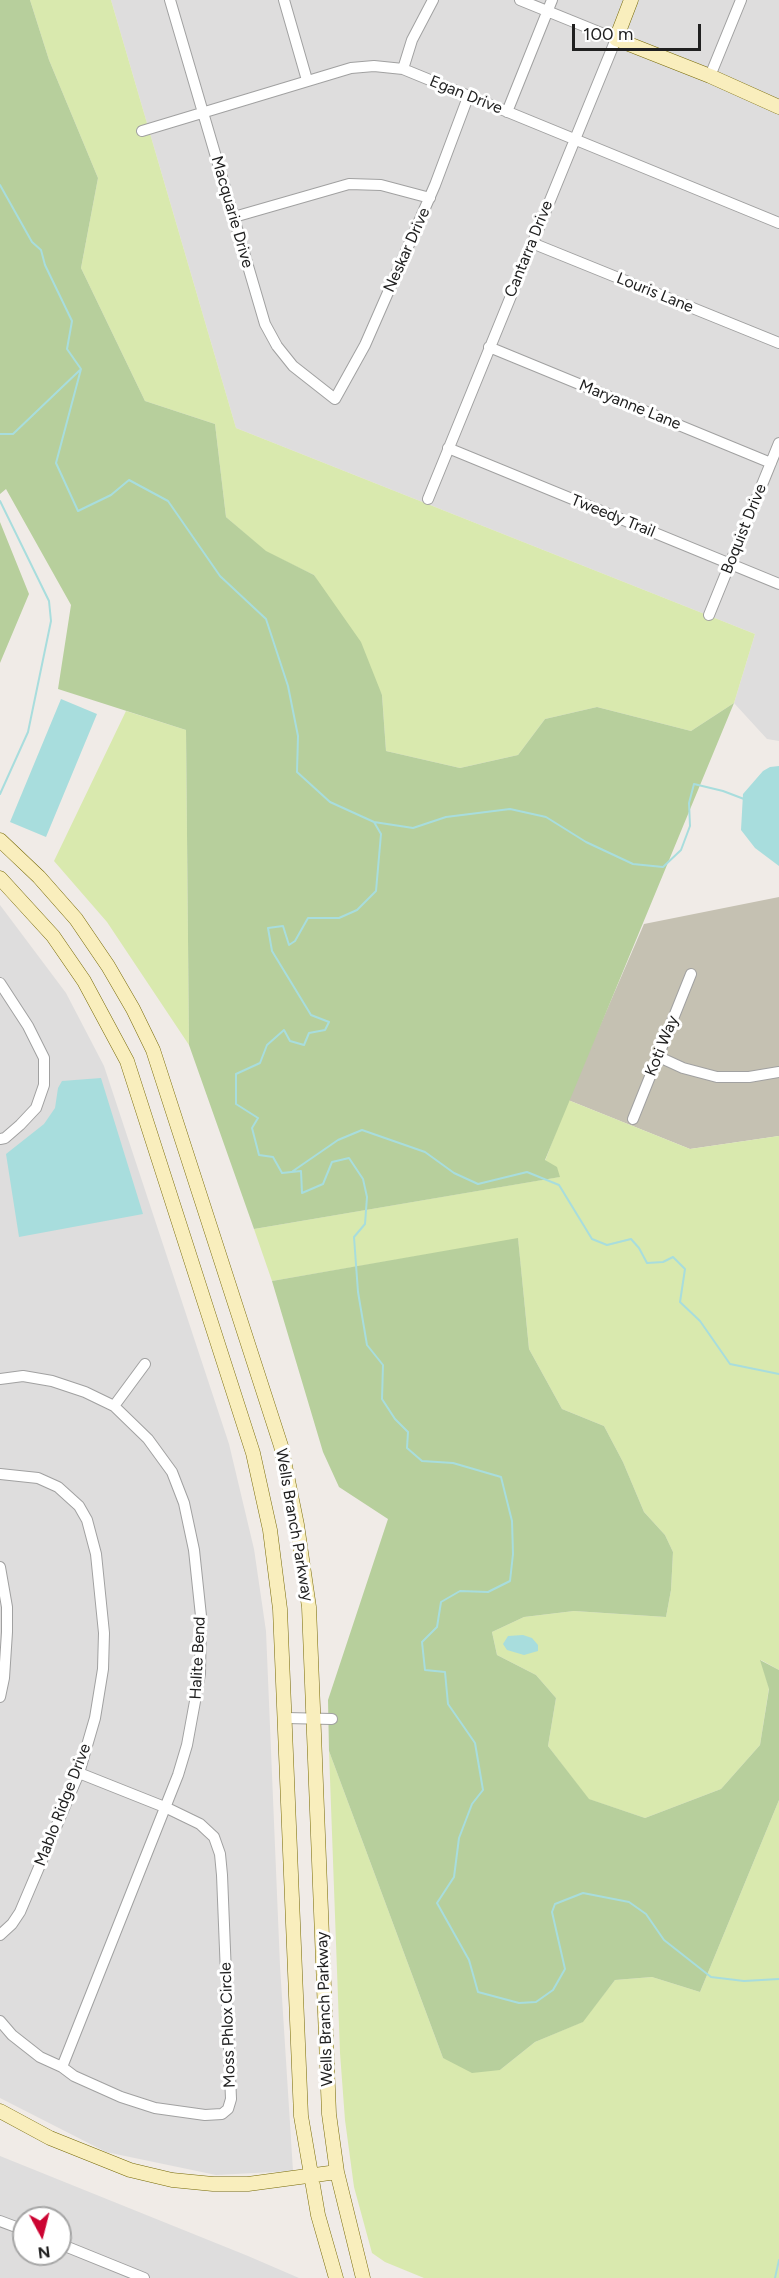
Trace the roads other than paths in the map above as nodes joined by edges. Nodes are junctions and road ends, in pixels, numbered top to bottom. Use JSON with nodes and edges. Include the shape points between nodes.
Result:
{"nodes":[{"id":1,"x":170,"y":0,"type":"edge"},
{"id":2,"x":284,"y":0,"type":"edge"},
{"id":3,"x":433,"y":0,"type":"edge"},
{"id":4,"x":520,"y":0,"type":"edge"},
{"id":5,"x":552,"y":0,"type":"edge"},
{"id":6,"x":632,"y":0,"type":"edge"},
{"id":7,"x":741,"y":0,"type":"edge"},
{"id":8,"x":547,"y":11,"type":"junction"},
{"id":9,"x":616,"y":39,"type":"junction"},
{"id":10,"x":403,"y":69,"type":"junction"},
{"id":11,"x":710,"y":76,"type":"junction"},
{"id":12,"x":307,"y":80,"type":"junction"},
{"id":13,"x":468,"y":97,"type":"junction"},
{"id":14,"x":779,"y":107,"type":"edge"},
{"id":15,"x":202,"y":112,"type":"junction"},
{"id":16,"x":507,"y":112,"type":"junction"},
{"id":17,"x":142,"y":131,"type":"dead end"},
{"id":18,"x":573,"y":139,"type":"junction"},
{"id":19,"x":430,"y":198,"type":"junction"},
{"id":20,"x":234,"y":217,"type":"junction"},
{"id":21,"x":779,"y":223,"type":"edge"},
{"id":22,"x":532,"y":243,"type":"junction"},
{"id":23,"x":779,"y":343,"type":"edge"},
{"id":24,"x":489,"y":347,"type":"junction"},
{"id":25,"x":335,"y":399,"type":"joint"},
{"id":26,"x":779,"y":443,"type":"edge"},
{"id":27,"x":448,"y":448,"type":"junction"},
{"id":28,"x":771,"y":463,"type":"junction"},
{"id":29,"x":428,"y":499,"type":"dead end"},
{"id":30,"x":730,"y":565,"type":"junction"},
{"id":31,"x":779,"y":584,"type":"edge"},
{"id":32,"x":709,"y":615,"type":"dead end"},
{"id":33,"x":0,"y":840,"type":"edge"},
{"id":34,"x":0,"y":878,"type":"edge"},
{"id":35,"x":691,"y":974,"type":"dead end"},
{"id":36,"x":0,"y":983,"type":"edge"},
{"id":37,"x":659,"y":1057,"type":"junction"},
{"id":38,"x":779,"y":1072,"type":"edge"},
{"id":39,"x":633,"y":1119,"type":"dead end"},
{"id":40,"x":0,"y":1139,"type":"edge"},
{"id":41,"x":145,"y":1364,"type":"dead end"},
{"id":42,"x":0,"y":1379,"type":"edge"},
{"id":43,"x":114,"y":1406,"type":"junction"},
{"id":44,"x":0,"y":1474,"type":"edge"},
{"id":45,"x":0,"y":1567,"type":"edge"},
{"id":46,"x":0,"y":1573,"type":"edge"},
{"id":47,"x":0,"y":1697,"type":"edge"},
{"id":48,"x":286,"y":1718,"type":"junction"},
{"id":49,"x":314,"y":1719,"type":"junction"},
{"id":50,"x":332,"y":1719,"type":"dead end"},
{"id":51,"x":79,"y":1773,"type":"junction"},
{"id":52,"x":167,"y":1808,"type":"junction"},
{"id":53,"x":0,"y":1935,"type":"edge"},
{"id":54,"x":0,"y":2021,"type":"edge"},
{"id":55,"x":63,"y":2067,"type":"junction"},
{"id":56,"x":0,"y":2111,"type":"edge"},
{"id":57,"x":337,"y":2172,"type":"junction"},
{"id":58,"x":310,"y":2177,"type":"junction"},
{"id":59,"x":72,"y":2249,"type":"edge"},
{"id":60,"x":144,"y":2278,"type":"edge"},
{"id":61,"x":336,"y":2278,"type":"edge"},
{"id":62,"x":363,"y":2278,"type":"edge"}],
"edges":[{"from":1,"to":15,"type":"street","name":"Macquarie Drive"},
{"from":2,"to":12,"type":"street"},
{"from":3,"to":10,"type":"street","via":[[412,40]]},
{"from":4,"to":8,"type":"street"},
{"from":5,"to":8,"type":"street"},
{"from":6,"to":9,"type":"street","name":"Cantarra Drive"},
{"from":7,"to":11,"type":"street"},
{"from":8,"to":9,"type":"street"},
{"from":8,"to":16,"type":"street"},
{"from":9,"to":11,"type":"street"},
{"from":9,"to":18,"type":"street","name":"Cantarra Drive"},
{"from":10,"to":12,"type":"street","name":"Egan Drive","via":[[351,68]]},
{"from":10,"to":13,"type":"street","name":"Egan Drive"},
{"from":11,"to":14,"type":"street"},
{"from":12,"to":15,"type":"street","name":"Egan Drive"},
{"from":13,"to":16,"type":"street","name":"Egan Drive"},
{"from":13,"to":19,"type":"street","name":"Neskar Drive"},
{"from":15,"to":17,"type":"street","name":"Egan Drive"},
{"from":15,"to":20,"type":"street","name":"Macquarie Drive"},
{"from":16,"to":18,"type":"street","name":"Egan Drive"},
{"from":18,"to":21,"type":"street","name":"Egan Drive"},
{"from":18,"to":22,"type":"street","name":"Cantarra Drive"},
{"from":19,"to":20,"type":"street","via":[[381,185],[349,184]]},
{"from":19,"to":25,"type":"street","name":"Neskar Drive","via":[[365,345]]},
{"from":20,"to":25,"type":"street","name":"Macquarie Drive","via":[[265,324],[277,346],[293,366]]},
{"from":22,"to":23,"type":"street","name":"Louris Lane"},
{"from":22,"to":24,"type":"street","name":"Cantarra Drive"},
{"from":24,"to":27,"type":"street","name":"Cantarra Drive"},
{"from":24,"to":28,"type":"street","name":"Maryanne Lane"},
{"from":26,"to":28,"type":"street","name":"Boquist Drive"},
{"from":27,"to":29,"type":"street","name":"Cantarra Drive"},
{"from":27,"to":30,"type":"street","name":"Tweedy Trail"},
{"from":28,"to":30,"type":"street","name":"Boquist Drive"},
{"from":30,"to":31,"type":"street","name":"Tweedy Trail"},
{"from":30,"to":32,"type":"street","name":"Boquist Drive"},
{"from":33,"to":49,"type":"street","name":"Wells Branch Parkway","via":[[76,919],[108,966],[153,1050],[281,1446],[309,1606]]},
{"from":34,"to":48,"type":"street","name":"Wells Branch Parkway","via":[[53,936],[84,981],[127,1061],[253,1453],[270,1530],[280,1609]]},
{"from":35,"to":37,"type":"street","name":"Koti Way"},
{"from":36,"to":40,"type":"street","via":[[44,1058],[44,1085],[36,1108]]},
{"from":37,"to":38,"type":"street","via":[[717,1077]]},
{"from":37,"to":39,"type":"street","name":"Koti Way"},
{"from":41,"to":43,"type":"street"},
{"from":42,"to":43,"type":"street","name":"Halite Bend","via":[[52,1381]]},
{"from":43,"to":52,"type":"street","name":"Halite Bend","via":[[148,1439],[172,1472],[184,1503],[194,1550],[201,1616],[200,1674],[187,1745]]},
{"from":44,"to":51,"type":"street","name":"Mablo Ridge Drive","via":[[38,1478],[58,1487],[79,1506],[92,1534],[102,1602],[104,1651],[95,1718]]},
{"from":45,"to":46,"type":"street"},
{"from":46,"to":47,"type":"street","via":[[7,1632]]},
{"from":48,"to":49,"type":"street"},
{"from":48,"to":58,"type":"street","name":"Wells Branch Parkway","via":[[298,2061]]},
{"from":49,"to":50,"type":"street"},
{"from":49,"to":57,"type":"street","name":"Wells Branch Parkway","via":[[327,2060]]},
{"from":51,"to":52,"type":"street","name":"Moss Phlox Circle"},
{"from":51,"to":53,"type":"street","name":"Mablo Ridge Drive","via":[[20,1912]]},
{"from":52,"to":55,"type":"street","name":"Halite Bend"},
{"from":52,"to":55,"type":"street","name":"Moss Phlox Circle","via":[[200,1824],[214,1837],[220,1854],[231,2099],[228,2109],[222,2114],[205,2115],[155,2108],[121,2097]]},
{"from":54,"to":55,"type":"street","name":"Moss Phlox Circle","via":[[40,2057]]},
{"from":56,"to":58,"type":"street","via":[[50,2138],[130,2170],[172,2180],[248,2184]]},
{"from":57,"to":58,"type":"street"},
{"from":57,"to":62,"type":"street","name":"Wells Branch Parkway"},
{"from":58,"to":61,"type":"street","name":"Wells Branch Parkway"},
{"from":59,"to":60,"type":"street"}]}
